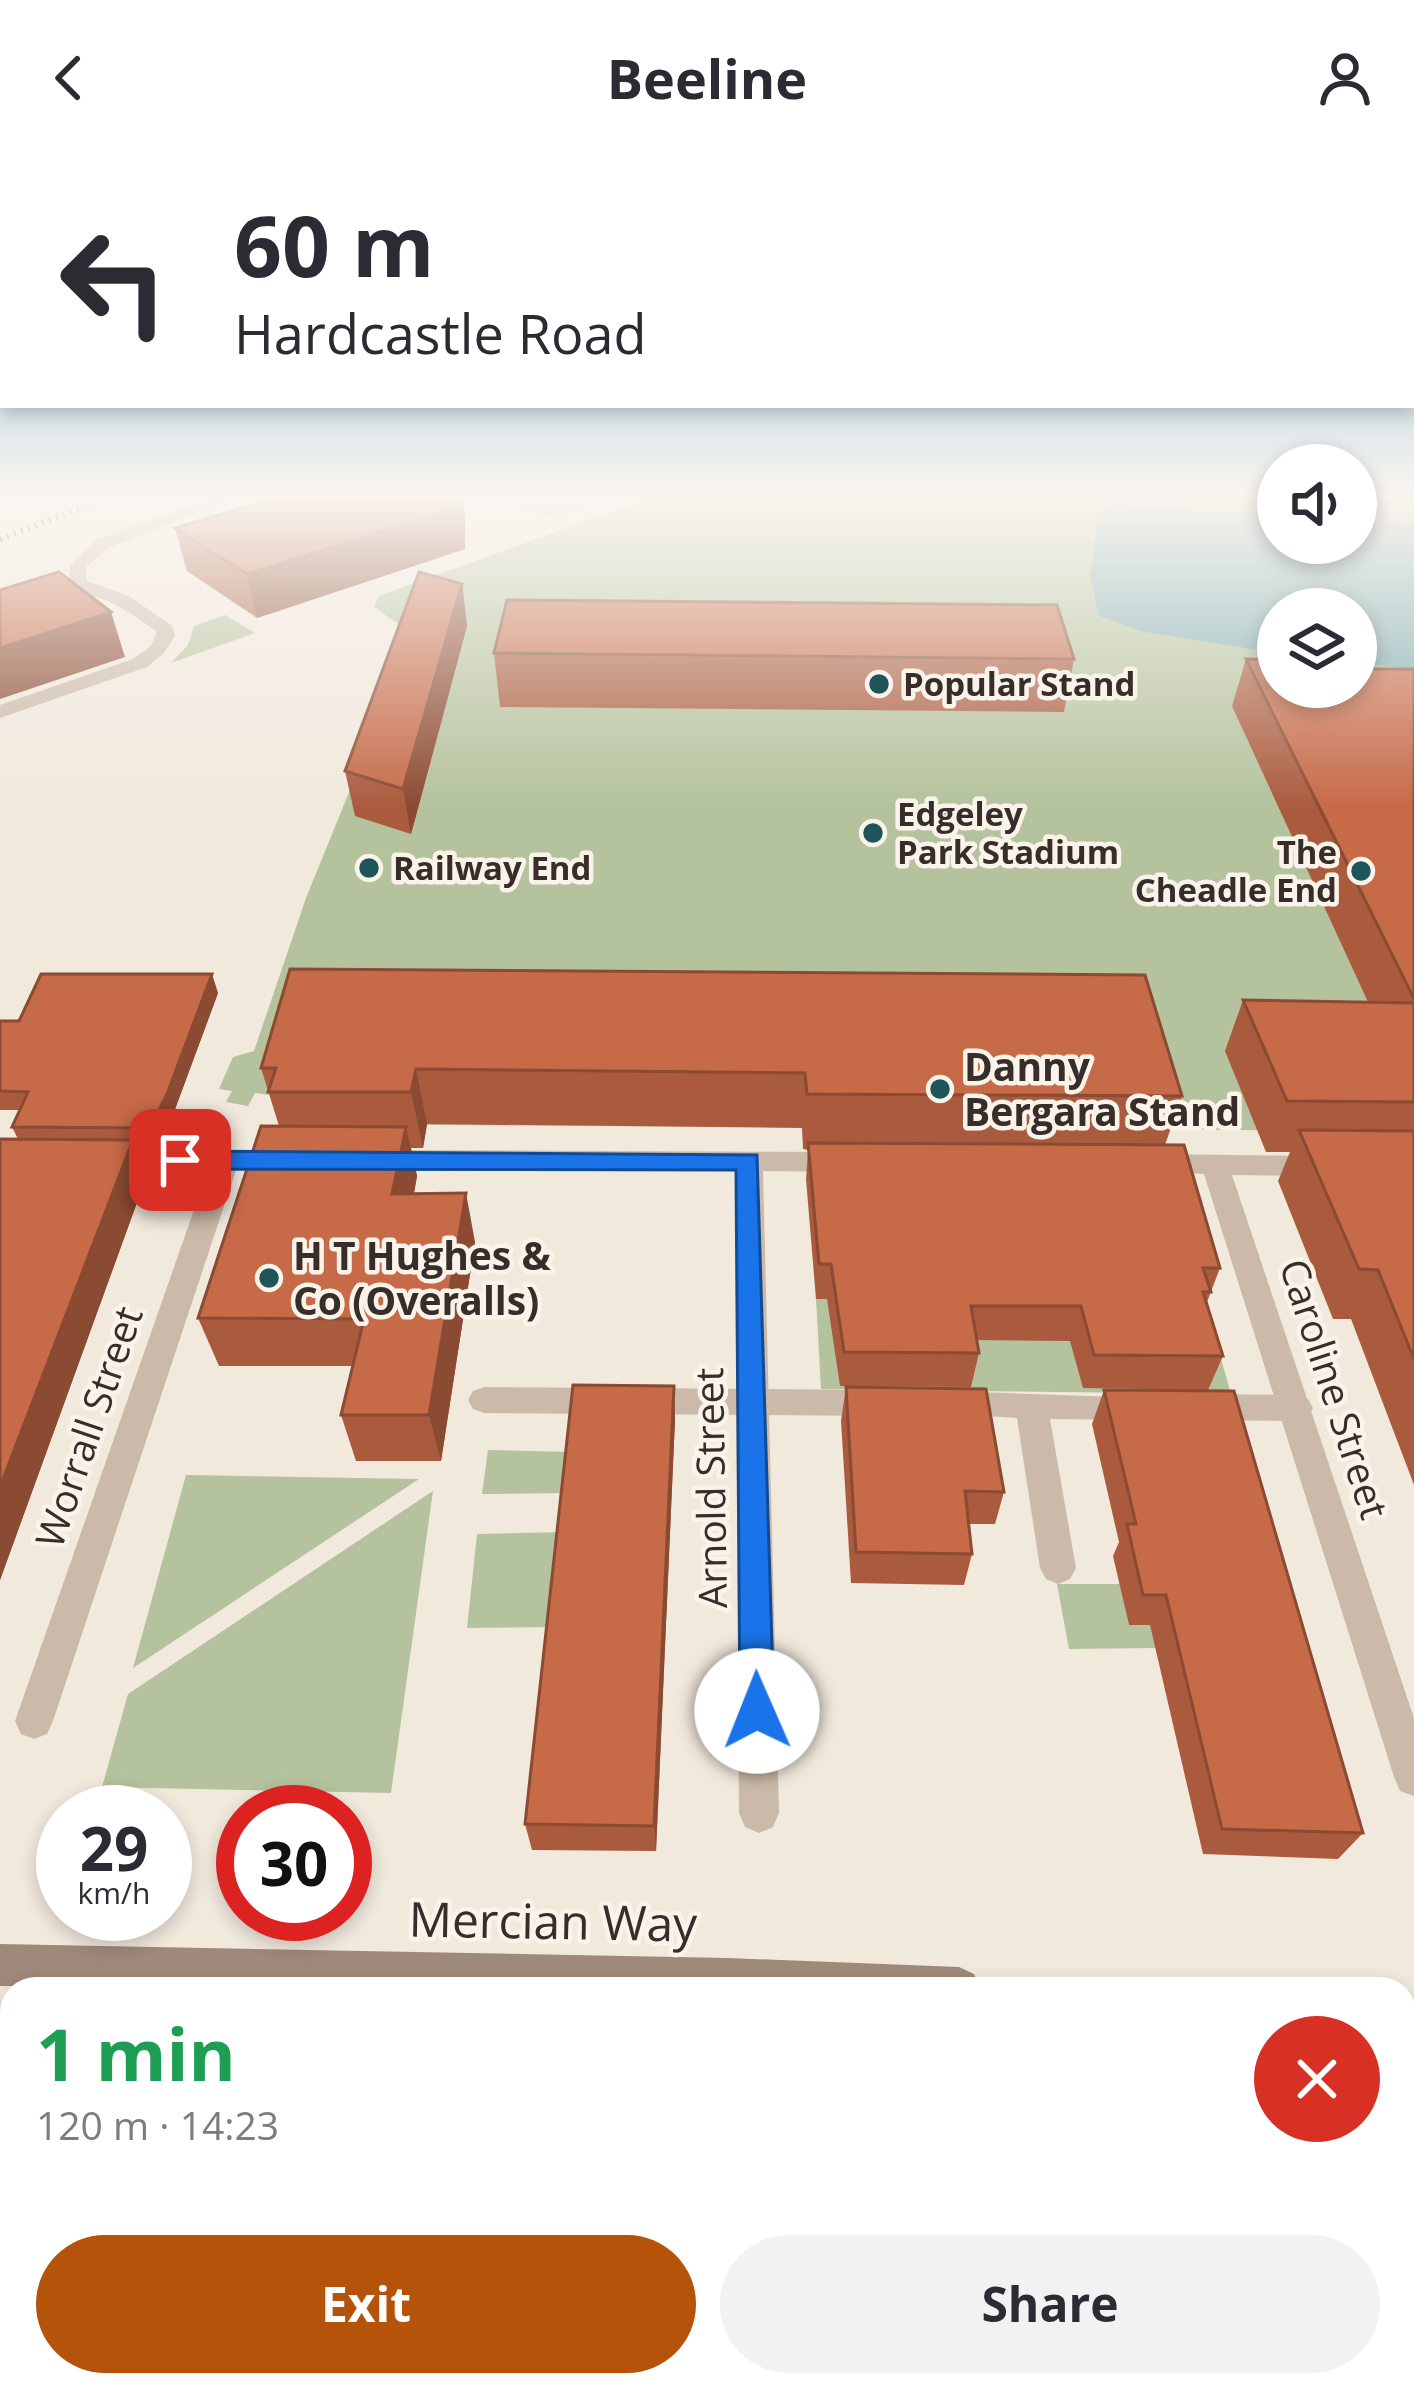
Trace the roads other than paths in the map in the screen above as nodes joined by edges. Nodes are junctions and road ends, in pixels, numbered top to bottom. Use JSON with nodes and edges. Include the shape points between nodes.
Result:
{"nodes":[{"id":1,"x":125,"y":599,"type":"edge"},
{"id":2,"x":0,"y":712,"type":"edge"},
{"id":3,"x":68,"y":1160,"type":"edge"},
{"id":4,"x":225,"y":1160,"type":"junction"},
{"id":5,"x":748,"y":1162,"type":"junction"},
{"id":6,"x":865,"y":1162,"type":"edge"},
{"id":7,"x":1122,"y":1164,"type":"edge"},
{"id":8,"x":1215,"y":1165,"type":"junction"},
{"id":9,"x":1348,"y":1166,"type":"edge"},
{"id":10,"x":484,"y":1400,"type":"dead end"},
{"id":11,"x":750,"y":1400,"type":"junction"},
{"id":12,"x":1031,"y":1406,"type":"junction"},
{"id":13,"x":1298,"y":1408,"type":"junction"},
{"id":14,"x":1058,"y":1568,"type":"dead end"},
{"id":15,"x":34,"y":1721,"type":"dead end"},
{"id":16,"x":1414,"y":1777,"type":"edge"},
{"id":17,"x":759,"y":1813,"type":"dead end"},
{"id":18,"x":0,"y":1965,"type":"edge"},
{"id":19,"x":624,"y":1977,"type":"edge"}],
"edges":[{"from":1,"to":2,"type":"street","via":[[166,630],[166,640],[140,663]]},
{"from":3,"to":4,"type":"street"},
{"from":4,"to":5,"type":"street"},
{"from":4,"to":15,"type":"street","name":"Worrall Street"},
{"from":5,"to":6,"type":"street"},
{"from":5,"to":11,"type":"street","name":"Arnold Street"},
{"from":7,"to":8,"type":"street"},
{"from":8,"to":9,"type":"street"},
{"from":8,"to":13,"type":"street","name":"Caroline Street"},
{"from":10,"to":11,"type":"street"},
{"from":11,"to":12,"type":"street"},
{"from":11,"to":17,"type":"street","name":"Arnold Street"},
{"from":12,"to":13,"type":"street"},
{"from":12,"to":14,"type":"street"},
{"from":13,"to":16,"type":"street","name":"Caroline Street"},
{"from":18,"to":19,"type":"main road","name":"Mercian Way"}]}
